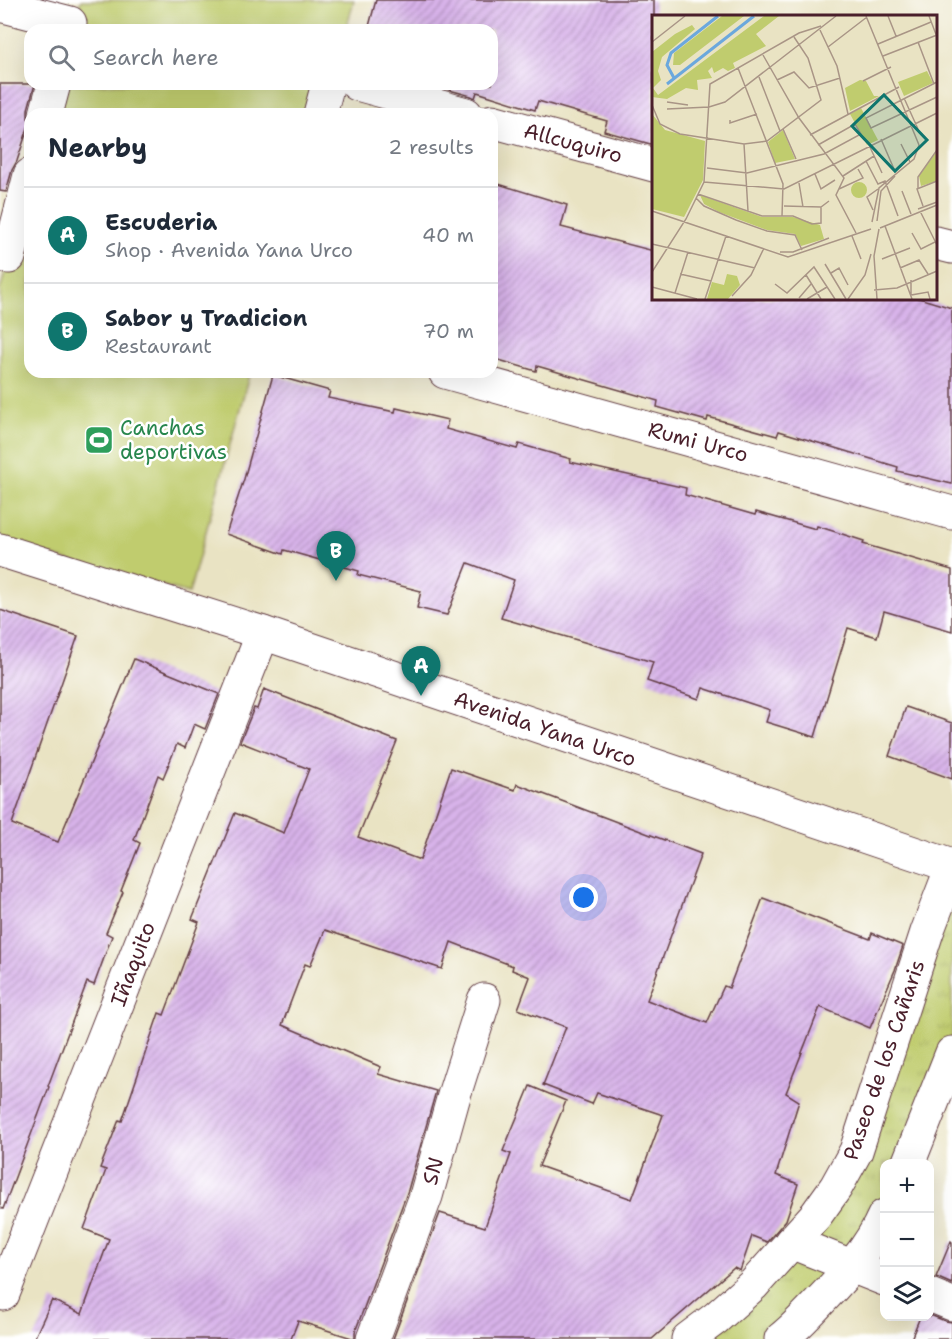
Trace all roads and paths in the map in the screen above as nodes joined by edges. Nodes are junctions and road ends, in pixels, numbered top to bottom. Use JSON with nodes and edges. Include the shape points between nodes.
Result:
{"nodes":[{"id":1,"x":0,"y":5,"type":"edge"},
{"id":2,"x":60,"y":24,"type":"edge"},
{"id":3,"x":52,"y":90,"type":"edge"},
{"id":4,"x":326,"y":90,"type":"edge"},
{"id":5,"x":379,"y":90,"type":"edge"},
{"id":6,"x":48,"y":108,"type":"edge"},
{"id":7,"x":322,"y":108,"type":"edge"},
{"id":8,"x":444,"y":108,"type":"edge"},
{"id":9,"x":498,"y":123,"type":"edge"},
{"id":10,"x":652,"y":164,"type":"edge"},
{"id":11,"x":24,"y":193,"type":"edge"},
{"id":12,"x":937,"y":243,"type":"edge"},
{"id":13,"x":952,"y":247,"type":"edge"},
{"id":14,"x":4,"y":255,"type":"edge"},
{"id":15,"x":467,"y":378,"type":"edge"},
{"id":16,"x":952,"y":513,"type":"edge"},
{"id":17,"x":0,"y":550,"type":"edge"},
{"id":18,"x":263,"y":633,"type":"junction"},
{"id":19,"x":952,"y":866,"type":"edge"},
{"id":20,"x":484,"y":1000,"type":"dead end"},
{"id":21,"x":952,"y":1053,"type":"edge"},
{"id":22,"x":910,"y":1159,"type":"edge"},
{"id":23,"x":880,"y":1226,"type":"edge"},
{"id":24,"x":791,"y":1242,"type":"junction"},
{"id":25,"x":853,"y":1267,"type":"junction"},
{"id":26,"x":880,"y":1277,"type":"edge"},
{"id":27,"x":3,"y":1294,"type":"dead end"},
{"id":28,"x":934,"y":1297,"type":"edge"},
{"id":29,"x":952,"y":1304,"type":"edge"},
{"id":30,"x":374,"y":1339,"type":"edge"},
{"id":31,"x":688,"y":1339,"type":"edge"},
{"id":32,"x":781,"y":1339,"type":"edge"}],
"edges":[{"from":1,"to":2,"type":"street"},
{"from":3,"to":6,"type":"street"},
{"from":4,"to":7,"type":"street"},
{"from":5,"to":8,"type":"street"},
{"from":9,"to":10,"type":"street","name":"Allcuquiro"},
{"from":11,"to":14,"type":"street"},
{"from":12,"to":13,"type":"street"},
{"from":15,"to":16,"type":"street","name":"Rumi Urco"},
{"from":17,"to":18,"type":"street","name":"Avenida Yana Urco"},
{"from":18,"to":19,"type":"street","name":"Avenida Yana Urco"},
{"from":18,"to":27,"type":"street","name":"Iñaquito"},
{"from":19,"to":24,"type":"street","name":"Paseo de los Cañaris","via":[[856,1151],[836,1187]]},
{"from":20,"to":30,"type":"street","name":"SN","via":[[426,1196]]},
{"from":21,"to":22,"type":"street"},
{"from":23,"to":25,"type":"street"},
{"from":24,"to":25,"type":"street"},
{"from":24,"to":31,"type":"street","name":"Paseo de los Cañaris","via":[[753,1285]]},
{"from":25,"to":26,"type":"street"},
{"from":25,"to":32,"type":"street"},
{"from":28,"to":29,"type":"street"}]}
